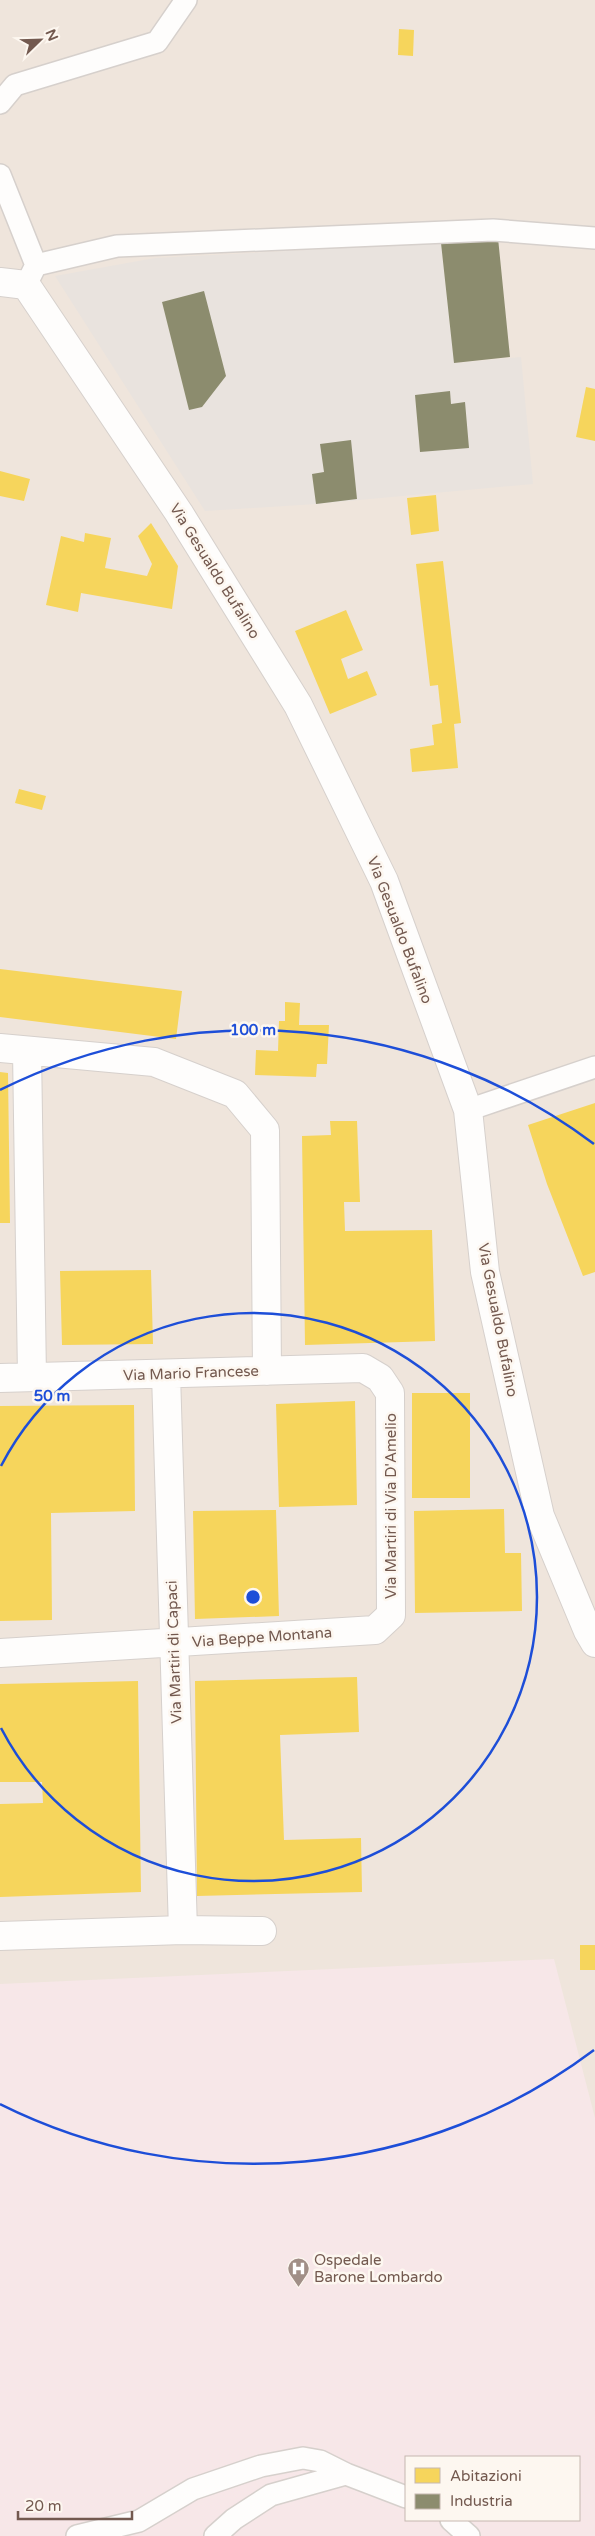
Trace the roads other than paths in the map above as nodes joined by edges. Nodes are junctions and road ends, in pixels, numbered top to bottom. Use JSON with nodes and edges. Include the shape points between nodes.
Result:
{"nodes":[{"id":1,"x":186,"y":0,"type":"edge"},
{"id":2,"x":0,"y":103,"type":"edge"},
{"id":3,"x":0,"y":175,"type":"edge"},
{"id":4,"x":595,"y":238,"type":"edge"},
{"id":5,"x":21,"y":277,"type":"edge"},
{"id":6,"x":0,"y":1048,"type":"edge"},
{"id":7,"x":27,"y":1050,"type":"junction"},
{"id":8,"x":595,"y":1067,"type":"edge"},
{"id":9,"x":468,"y":1110,"type":"junction"},
{"id":10,"x":267,"y":1371,"type":"junction"},
{"id":11,"x":166,"y":1374,"type":"junction"},
{"id":12,"x":32,"y":1377,"type":"junction"},
{"id":13,"x":0,"y":1378,"type":"edge"},
{"id":14,"x":380,"y":1378,"type":"joint"},
{"id":15,"x":375,"y":1630,"type":"joint"},
{"id":16,"x":174,"y":1643,"type":"junction"},
{"id":17,"x":595,"y":1643,"type":"edge"},
{"id":18,"x":0,"y":1653,"type":"edge"},
{"id":19,"x":182,"y":1930,"type":"junction"},
{"id":20,"x":262,"y":1931,"type":"dead end"},
{"id":21,"x":0,"y":1936,"type":"edge"},
{"id":22,"x":346,"y":2474,"type":"junction"},
{"id":23,"x":405,"y":2497,"type":"edge"},
{"id":24,"x":453,"y":2521,"type":"edge"},
{"id":25,"x":77,"y":2536,"type":"edge"},
{"id":26,"x":215,"y":2536,"type":"edge"},
{"id":27,"x":469,"y":2536,"type":"edge"}],
"edges":[{"from":1,"to":2,"type":"lane","via":[[157,42],[15,85]]},
{"from":3,"to":5,"type":"lane"},
{"from":4,"to":5,"type":"lane","via":[[493,230],[117,246]]},
{"from":5,"to":9,"type":"street","name":"Via Gesualdo Bufalino","via":[[179,513],[298,705],[384,881]]},
{"from":6,"to":7,"type":"street"},
{"from":7,"to":10,"type":"street","via":[[154,1062],[235,1094],[265,1130]]},
{"from":7,"to":12,"type":"street"},
{"from":8,"to":9,"type":"lane"},
{"from":9,"to":17,"type":"street","name":"Via Gesualdo Bufalino","via":[[485,1272],[540,1516]]},
{"from":10,"to":11,"type":"street","name":"Via Mario Francese"},
{"from":10,"to":14,"type":"street","name":"Via Mario Francese","via":[[363,1368]]},
{"from":11,"to":12,"type":"street","name":"Via Mario Francese"},
{"from":11,"to":16,"type":"street","name":"Via Martiri di Capaci"},
{"from":12,"to":13,"type":"street","name":"Via Mario Francese"},
{"from":14,"to":15,"type":"street","name":"Via Martiri di Via D'Amelio","via":[[390,1393],[391,1616]]},
{"from":15,"to":16,"type":"street","name":"Via Beppe Montana"},
{"from":16,"to":18,"type":"street","name":"Via Beppe Montana"},
{"from":16,"to":19,"type":"street","name":"Via Martiri di Capaci"},
{"from":19,"to":20,"type":"street"},
{"from":19,"to":21,"type":"street"},
{"from":22,"to":23,"type":"lane"},
{"from":22,"to":25,"type":"lane","via":[[320,2461],[303,2458],[261,2466],[193,2489],[139,2521]]},
{"from":22,"to":26,"type":"lane","via":[[271,2495]]},
{"from":24,"to":27,"type":"lane"}]}
